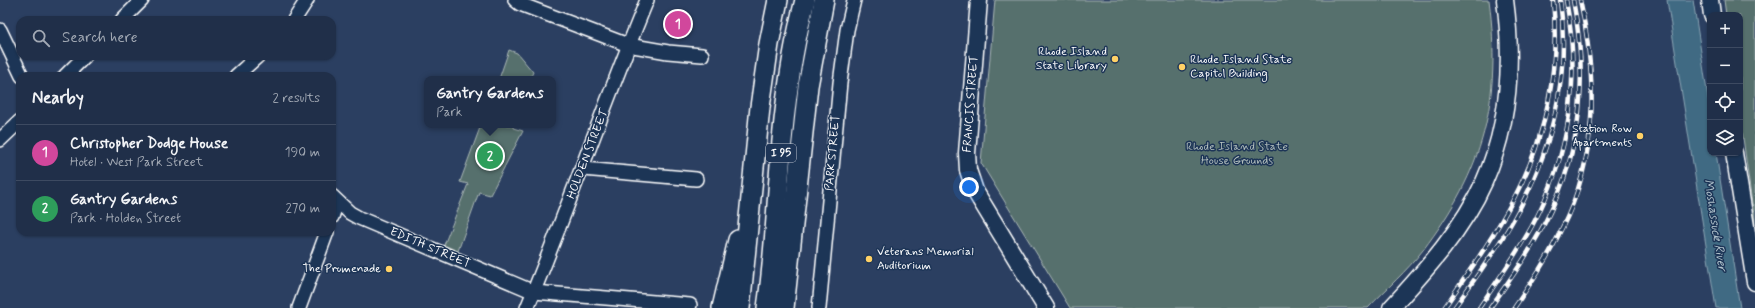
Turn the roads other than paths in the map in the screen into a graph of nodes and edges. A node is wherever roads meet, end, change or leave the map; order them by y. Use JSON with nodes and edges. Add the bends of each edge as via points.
{"nodes":[{"id":1,"x":142,"y":0,"type":"edge"},
{"id":2,"x":308,"y":0,"type":"edge"},
{"id":3,"x":515,"y":0,"type":"edge"},
{"id":4,"x":646,"y":0,"type":"edge"},
{"id":5,"x":778,"y":0,"type":"edge"},
{"id":6,"x":805,"y":0,"type":"edge"},
{"id":7,"x":824,"y":0,"type":"edge"},
{"id":8,"x":854,"y":0,"type":"edge"},
{"id":9,"x":979,"y":0,"type":"edge"},
{"id":10,"x":1505,"y":0,"type":"edge"},
{"id":11,"x":1710,"y":0,"type":"edge"},
{"id":12,"x":1712,"y":12,"type":"edge"},
{"id":13,"x":126,"y":16,"type":"edge"},
{"id":14,"x":297,"y":16,"type":"edge"},
{"id":15,"x":0,"y":30,"type":"edge"},
{"id":16,"x":628,"y":45,"type":"junction"},
{"id":17,"x":702,"y":55,"type":"dead end"},
{"id":18,"x":81,"y":60,"type":"edge"},
{"id":19,"x":254,"y":60,"type":"edge"},
{"id":20,"x":20,"y":72,"type":"edge"},
{"id":21,"x":69,"y":72,"type":"edge"},
{"id":22,"x":240,"y":72,"type":"edge"},
{"id":23,"x":16,"y":125,"type":"edge"},
{"id":24,"x":0,"y":140,"type":"edge"},
{"id":25,"x":1734,"y":156,"type":"edge"},
{"id":26,"x":583,"y":169,"type":"junction"},
{"id":27,"x":753,"y":172,"type":"junction"},
{"id":28,"x":696,"y":179,"type":"dead end"},
{"id":29,"x":336,"y":200,"type":"edge"},
{"id":30,"x":326,"y":236,"type":"edge"},
{"id":31,"x":1755,"y":282,"type":"edge"},
{"id":32,"x":534,"y":292,"type":"junction"},
{"id":33,"x":690,"y":305,"type":"dead end"},
{"id":34,"x":299,"y":308,"type":"edge"},
{"id":35,"x":527,"y":308,"type":"edge"},
{"id":36,"x":722,"y":308,"type":"edge"},
{"id":37,"x":740,"y":308,"type":"edge"},
{"id":38,"x":767,"y":308,"type":"edge"},
{"id":39,"x":784,"y":308,"type":"edge"},
{"id":40,"x":819,"y":308,"type":"edge"},
{"id":41,"x":1046,"y":308,"type":"edge"},
{"id":42,"x":1391,"y":308,"type":"edge"}],
"edges":[{"from":1,"to":13,"type":"street"},
{"from":2,"to":14,"type":"street"},
{"from":3,"to":16,"type":"street"},
{"from":4,"to":16,"type":"street","name":"HOLDEN STREET"},
{"from":5,"to":27,"type":"highway","number":"I 95","via":[[763,86]]},
{"from":6,"to":38,"type":"highway","number":"I 95","via":[[793,56],[785,113]]},
{"from":7,"to":39,"type":"highway","via":[[808,86]]},
{"from":8,"to":40,"type":"street","name":"PARK STREET","via":[[840,83]]},
{"from":9,"to":41,"type":"main road","name":"FRANCIS STREET","via":[[967,153],[968,170],[982,202]]},
{"from":10,"to":42,"type":"main road","via":[[1510,55],[1509,86],[1500,134],[1487,175],[1468,212],[1449,240]]},
{"from":11,"to":12,"type":"main road"},
{"from":15,"to":20,"type":"street"},
{"from":16,"to":17,"type":"street"},
{"from":16,"to":26,"type":"street","name":"HOLDEN STREET"},
{"from":18,"to":21,"type":"street"},
{"from":19,"to":22,"type":"street"},
{"from":23,"to":24,"type":"street"},
{"from":25,"to":31,"type":"main road"},
{"from":26,"to":28,"type":"street"},
{"from":26,"to":32,"type":"street","name":"HOLDEN STREET"},
{"from":27,"to":36,"type":"highway"},
{"from":27,"to":37,"type":"highway","number":"I 95"},
{"from":29,"to":32,"type":"street","name":"EDITH STREET","via":[[359,218]]},
{"from":30,"to":34,"type":"street"},
{"from":32,"to":33,"type":"street","name":"EDITH STREET"},
{"from":32,"to":35,"type":"street","name":"HOLDEN STREET"}]}
